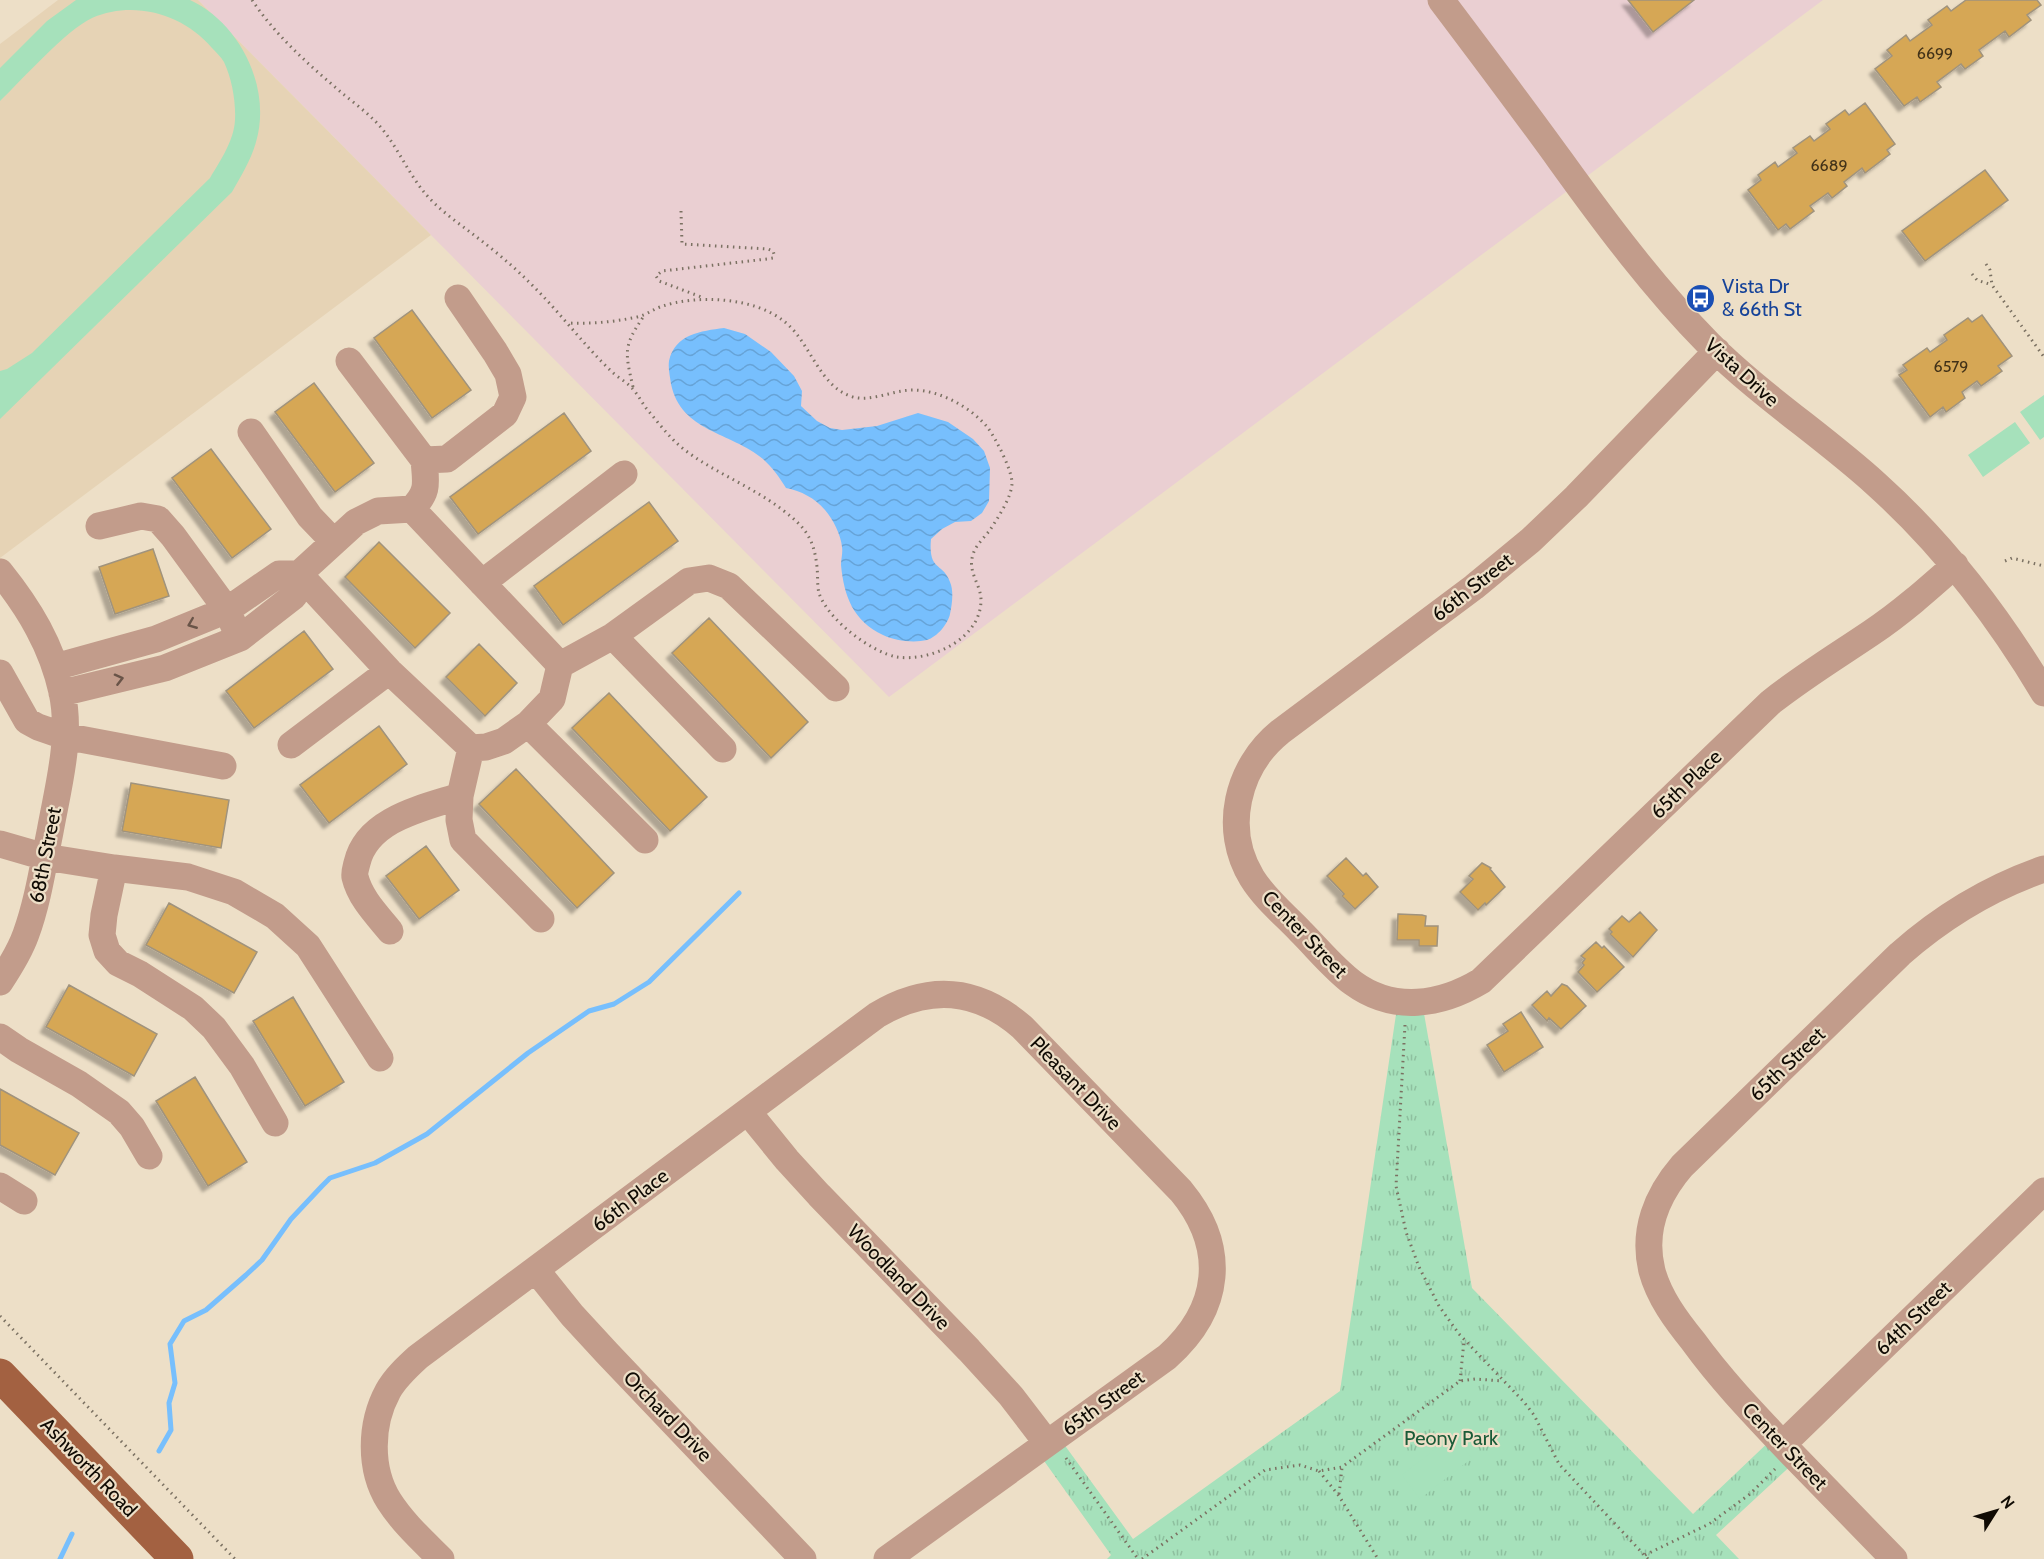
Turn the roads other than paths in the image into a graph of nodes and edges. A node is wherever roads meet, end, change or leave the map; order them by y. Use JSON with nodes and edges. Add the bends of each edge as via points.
{"nodes":[{"id":1,"x":1441,"y":0,"type":"edge"},
{"id":2,"x":458,"y":298,"type":"dead end"},
{"id":3,"x":1717,"y":351,"type":"junction"},
{"id":4,"x":349,"y":361,"type":"dead end"},
{"id":5,"x":251,"y":432,"type":"dead end"},
{"id":6,"x":424,"y":460,"type":"junction"},
{"id":7,"x":624,"y":474,"type":"dead end"},
{"id":8,"x":412,"y":509,"type":"junction"},
{"id":9,"x":99,"y":526,"type":"dead end"},
{"id":10,"x":334,"y":542,"type":"junction"},
{"id":11,"x":1955,"y":565,"type":"junction"},
{"id":12,"x":0,"y":572,"type":"edge"},
{"id":13,"x":299,"y":574,"type":"junction"},
{"id":14,"x":482,"y":583,"type":"junction"},
{"id":15,"x":227,"y":610,"type":"junction"},
{"id":16,"x":613,"y":636,"type":"junction"},
{"id":17,"x":240,"y":638,"type":"junction"},
{"id":18,"x":560,"y":665,"type":"junction"},
{"id":19,"x":55,"y":668,"type":"junction"},
{"id":20,"x":389,"y":671,"type":"junction"},
{"id":21,"x":0,"y":673,"type":"edge"},
{"id":22,"x":836,"y":688,"type":"dead end"},
{"id":23,"x":62,"y":693,"type":"junction"},
{"id":24,"x":2044,"y":693,"type":"edge"},
{"id":25,"x":528,"y":724,"type":"junction"},
{"id":26,"x":64,"y":729,"type":"junction"},
{"id":27,"x":291,"y":745,"type":"dead end"},
{"id":28,"x":471,"y":748,"type":"junction"},
{"id":29,"x":723,"y":749,"type":"dead end"},
{"id":30,"x":223,"y":766,"type":"dead end"},
{"id":31,"x":460,"y":796,"type":"junction"},
{"id":32,"x":1236,"y":817,"type":"joint"},
{"id":33,"x":645,"y":840,"type":"dead end"},
{"id":34,"x":0,"y":844,"type":"edge"},
{"id":35,"x":45,"y":857,"type":"junction"},
{"id":36,"x":114,"y":868,"type":"junction"},
{"id":37,"x":2044,"y":869,"type":"edge"},
{"id":38,"x":541,"y":919,"type":"dead end"},
{"id":39,"x":390,"y":931,"type":"dead end"},
{"id":40,"x":0,"y":982,"type":"edge"},
{"id":41,"x":958,"y":995,"type":"joint"},
{"id":42,"x":1415,"y":1002,"type":"joint"},
{"id":43,"x":0,"y":1036,"type":"edge"},
{"id":44,"x":380,"y":1058,"type":"dead end"},
{"id":45,"x":748,"y":1112,"type":"junction"},
{"id":46,"x":275,"y":1123,"type":"dead end"},
{"id":47,"x":149,"y":1156,"type":"dead end"},
{"id":48,"x":0,"y":1186,"type":"edge"},
{"id":49,"x":1181,"y":1191,"type":"joint"},
{"id":50,"x":2044,"y":1191,"type":"edge"},
{"id":51,"x":24,"y":1201,"type":"dead end"},
{"id":52,"x":536,"y":1270,"type":"junction"},
{"id":53,"x":1683,"y":1329,"type":"joint"},
{"id":54,"x":0,"y":1375,"type":"edge"},
{"id":55,"x":1050,"y":1442,"type":"junction"},
{"id":56,"x":1787,"y":1449,"type":"junction"},
{"id":57,"x":177,"y":1559,"type":"edge"},
{"id":58,"x":441,"y":1559,"type":"edge"},
{"id":59,"x":803,"y":1559,"type":"edge"},
{"id":60,"x":887,"y":1559,"type":"edge"},
{"id":61,"x":1894,"y":1559,"type":"edge"}],
"edges":[{"from":1,"to":3,"type":"street","name":"Vista Drive","via":[[1620,240]]},
{"from":2,"to":6,"type":"street","via":[[508,374],[513,397],[505,414],[447,459]]},
{"from":3,"to":11,"type":"street","name":"Vista Drive","via":[[1876,484]]},
{"from":3,"to":32,"type":"street","name":"66th Street","via":[[1531,540],[1272,738],[1246,773]]},
{"from":4,"to":6,"type":"street"},
{"from":5,"to":10,"type":"street","via":[[310,517]]},
{"from":6,"to":8,"type":"street","via":[[423,497]]},
{"from":7,"to":14,"type":"street"},
{"from":8,"to":10,"type":"street","via":[[378,511],[356,522]]},
{"from":8,"to":14,"type":"street"},
{"from":9,"to":15,"type":"street","via":[[141,516],[158,519]]},
{"from":10,"to":13,"type":"street"},
{"from":11,"to":24,"type":"street","name":"Vista Drive","via":[[1991,611]]},
{"from":11,"to":42,"type":"street","name":"65th Place","via":[[1914,601],[1804,675],[1771,702],[1487,977],[1462,993]]},
{"from":12,"to":19,"type":"street","name":"68th Street","via":[[38,625]]},
{"from":13,"to":15,"type":"street","via":[[279,573]]},
{"from":13,"to":17,"type":"street","via":[[294,596]]},
{"from":13,"to":20,"type":"street"},
{"from":14,"to":18,"type":"street"},
{"from":15,"to":17,"type":"street"},
{"from":15,"to":19,"type":"street","one_way":true,"via":[[156,639]]},
{"from":16,"to":18,"type":"street"},
{"from":16,"to":22,"type":"street","via":[[690,581],[709,578],[729,586]]},
{"from":16,"to":29,"type":"street"},
{"from":23,"to":17,"type":"street","one_way":true,"via":[[165,668]]},
{"from":18,"to":25,"type":"street","via":[[552,699]]},
{"from":19,"to":23,"type":"street","name":"68th Street"},
{"from":20,"to":27,"type":"street"},
{"from":20,"to":28,"type":"street"},
{"from":21,"to":26,"type":"street","via":[[27,721]]},
{"from":23,"to":26,"type":"street","name":"68th Street"},
{"from":25,"to":28,"type":"street","via":[[504,741]]},
{"from":25,"to":33,"type":"street"},
{"from":26,"to":30,"type":"street"},
{"from":26,"to":35,"type":"street","name":"68th Street","via":[[60,777]]},
{"from":28,"to":31,"type":"street"},
{"from":31,"to":38,"type":"street","via":[[463,840]]},
{"from":31,"to":39,"type":"street","via":[[392,820],[366,840],[355,875],[366,900]]},
{"from":32,"to":42,"type":"street","name":"Center Street","via":[[1242,858],[1267,897],[1355,984],[1376,995]]},
{"from":34,"to":35,"type":"street"},
{"from":35,"to":36,"type":"street"},
{"from":35,"to":40,"type":"street","name":"68th Street","via":[[26,935]]},
{"from":36,"to":44,"type":"street","via":[[188,877],[234,892],[275,916],[308,946]]},
{"from":36,"to":46,"type":"street","via":[[102,935],[107,951],[118,963],[193,1008],[214,1028],[242,1066]]},
{"from":37,"to":53,"type":"street","name":"65th Street","via":[[1994,889],[1925,932],[1668,1183],[1651,1223],[1649,1247],[1660,1293]]},
{"from":41,"to":45,"type":"street","name":"66th Place","via":[[918,996],[895,1005]]},
{"from":41,"to":49,"type":"street","name":"Pleasant Drive","via":[[987,1003],[1022,1027]]},
{"from":43,"to":47,"type":"street","via":[[119,1112]]},
{"from":45,"to":52,"type":"street","name":"66th Place"},
{"from":45,"to":55,"type":"street","name":"Woodland Drive","via":[[819,1195]]},
{"from":48,"to":51,"type":"street"},
{"from":49,"to":55,"type":"street","name":"65th Street","via":[[1201,1220],[1212,1262],[1206,1305],[1196,1325],[1167,1357]]},
{"from":50,"to":56,"type":"street","name":"64th Street"},
{"from":52,"to":58,"type":"street","name":"66th Place","via":[[401,1372],[379,1411],[375,1460],[388,1499]]},
{"from":52,"to":59,"type":"street","name":"Orchard Drive","via":[[607,1353]]},
{"from":53,"to":56,"type":"street","name":"Center Street","via":[[1719,1376]]},
{"from":54,"to":57,"type":"main road","name":"Ashworth Road"},
{"from":55,"to":60,"type":"street","name":"65th Street"},
{"from":56,"to":61,"type":"street","name":"Center Street"}]}
